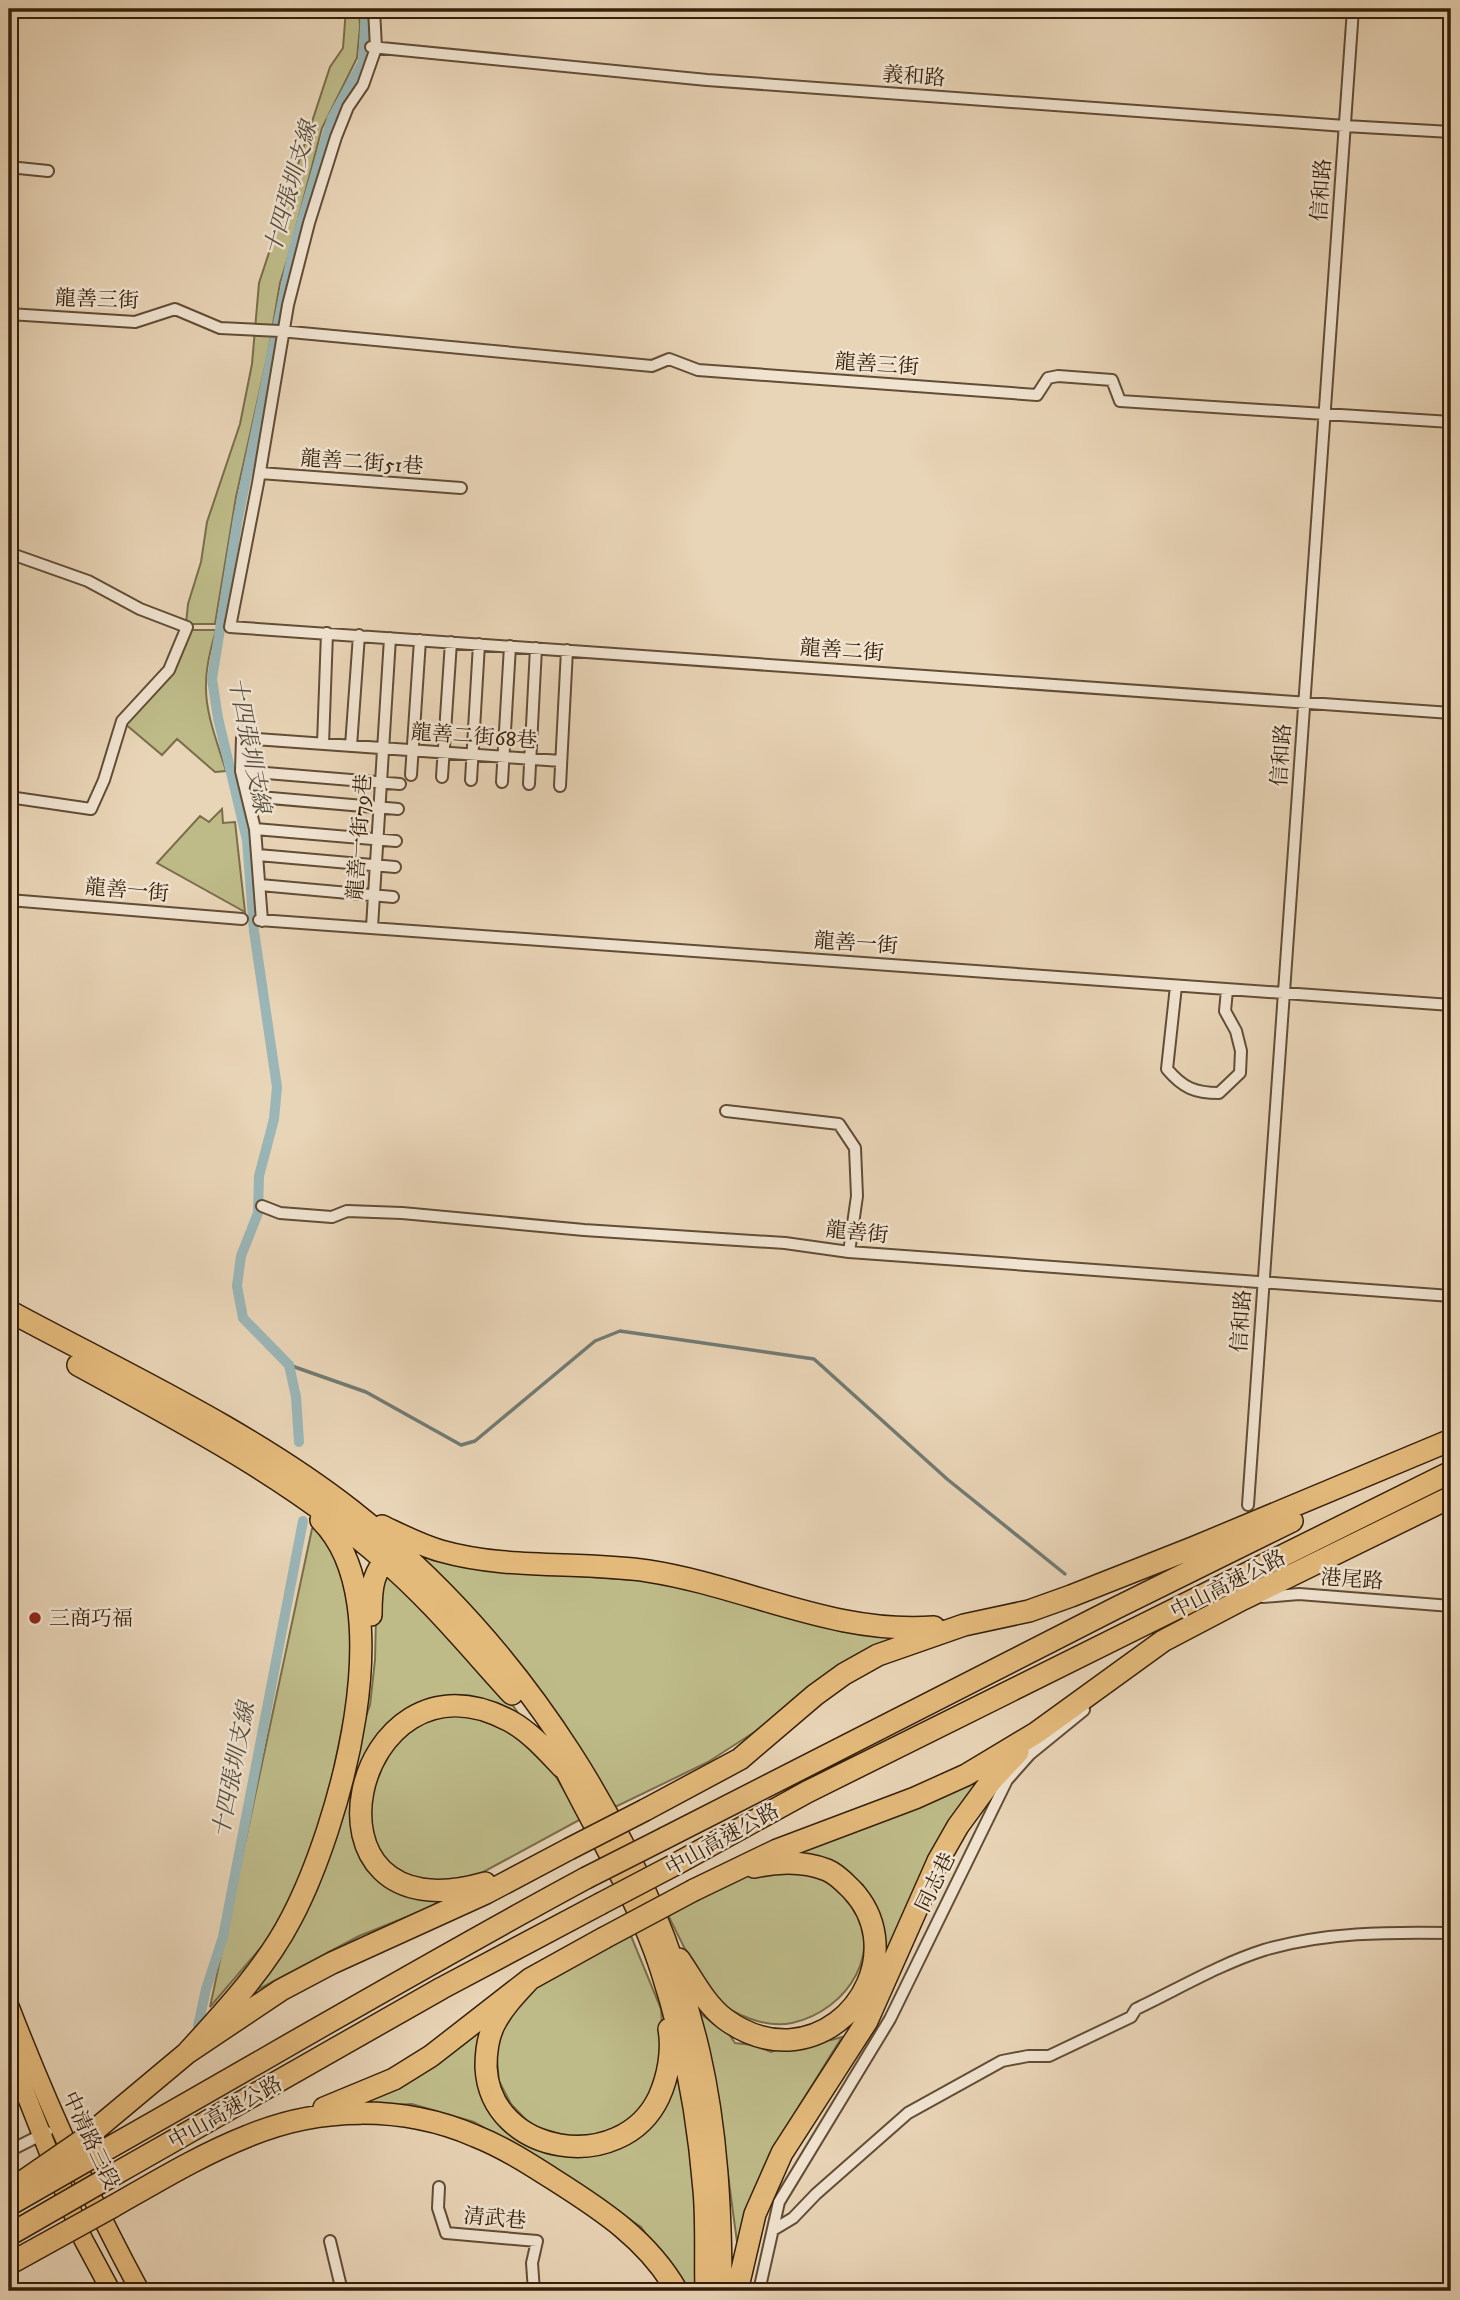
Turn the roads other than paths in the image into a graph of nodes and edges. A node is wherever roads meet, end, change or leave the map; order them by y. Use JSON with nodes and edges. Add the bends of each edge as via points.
{"nodes":[{"id":1,"x":374,"y":9,"type":"edge"},
{"id":2,"x":1353,"y":9,"type":"edge"},
{"id":3,"x":373,"y":48,"type":"junction"},
{"id":4,"x":1345,"y":127,"type":"junction"},
{"id":5,"x":1451,"y":132,"type":"edge"},
{"id":6,"x":9,"y":167,"type":"edge"},
{"id":7,"x":48,"y":171,"type":"dead end"},
{"id":8,"x":9,"y":314,"type":"edge"},
{"id":9,"x":283,"y":331,"type":"junction"},
{"id":10,"x":1325,"y":414,"type":"junction"},
{"id":11,"x":1451,"y":422,"type":"edge"},
{"id":12,"x":260,"y":473,"type":"junction"},
{"id":13,"x":461,"y":488,"type":"dead end"},
{"id":14,"x":9,"y":553,"type":"edge"},
{"id":15,"x":327,"y":633,"type":"junction"},
{"id":16,"x":359,"y":635,"type":"junction"},
{"id":17,"x":390,"y":638,"type":"junction"},
{"id":18,"x":420,"y":640,"type":"junction"},
{"id":19,"x":451,"y":642,"type":"junction"},
{"id":20,"x":479,"y":644,"type":"junction"},
{"id":21,"x":510,"y":646,"type":"junction"},
{"id":22,"x":536,"y":648,"type":"junction"},
{"id":23,"x":567,"y":650,"type":"junction"},
{"id":24,"x":1304,"y":702,"type":"junction"},
{"id":25,"x":1451,"y":713,"type":"edge"},
{"id":26,"x":323,"y":744,"type":"junction"},
{"id":27,"x":351,"y":746,"type":"junction"},
{"id":28,"x":384,"y":748,"type":"junction"},
{"id":29,"x":412,"y":751,"type":"junction"},
{"id":30,"x":444,"y":753,"type":"junction"},
{"id":31,"x":472,"y":755,"type":"junction"},
{"id":32,"x":503,"y":757,"type":"junction"},
{"id":33,"x":531,"y":759,"type":"junction"},
{"id":34,"x":561,"y":761,"type":"junction"},
{"id":35,"x":241,"y":771,"type":"junction"},
{"id":36,"x":411,"y":775,"type":"dead end"},
{"id":37,"x":442,"y":778,"type":"dead end"},
{"id":38,"x":471,"y":780,"type":"dead end"},
{"id":39,"x":382,"y":782,"type":"junction"},
{"id":40,"x":502,"y":782,"type":"dead end"},
{"id":41,"x":400,"y":784,"type":"dead end"},
{"id":42,"x":529,"y":784,"type":"dead end"},
{"id":43,"x":560,"y":786,"type":"dead end"},
{"id":44,"x":247,"y":796,"type":"junction"},
{"id":45,"x":9,"y":797,"type":"edge"},
{"id":46,"x":380,"y":807,"type":"junction"},
{"id":47,"x":398,"y":809,"type":"dead end"},
{"id":48,"x":255,"y":829,"type":"junction"},
{"id":49,"x":378,"y":840,"type":"junction"},
{"id":50,"x":396,"y":842,"type":"dead end"},
{"id":51,"x":258,"y":855,"type":"junction"},
{"id":52,"x":376,"y":865,"type":"junction"},
{"id":53,"x":395,"y":867,"type":"dead end"},
{"id":54,"x":260,"y":885,"type":"junction"},
{"id":55,"x":374,"y":895,"type":"junction"},
{"id":56,"x":393,"y":897,"type":"dead end"},
{"id":57,"x":9,"y":900,"type":"edge"},
{"id":58,"x":242,"y":919,"type":"dead end"},
{"id":59,"x":260,"y":920,"type":"joint"},
{"id":60,"x":372,"y":927,"type":"junction"},
{"id":61,"x":1176,"y":986,"type":"junction"},
{"id":62,"x":1227,"y":990,"type":"junction"},
{"id":63,"x":1283,"y":994,"type":"junction"},
{"id":64,"x":1451,"y":1004,"type":"edge"},
{"id":65,"x":726,"y":1111,"type":"dead end"},
{"id":66,"x":262,"y":1206,"type":"dead end"},
{"id":67,"x":849,"y":1252,"type":"junction"},
{"id":68,"x":1263,"y":1281,"type":"junction"},
{"id":69,"x":1451,"y":1297,"type":"edge"},
{"id":70,"x":9,"y":1311,"type":"edge"},
{"id":71,"x":9,"y":1327,"type":"edge"},
{"id":72,"x":1451,"y":1442,"type":"edge"},
{"id":73,"x":1451,"y":1472,"type":"edge"},
{"id":74,"x":285,"y":1483,"type":"junction"},
{"id":75,"x":1451,"y":1497,"type":"edge"},
{"id":76,"x":1248,"y":1505,"type":"dead end"},
{"id":77,"x":349,"y":1509,"type":"junction"},
{"id":78,"x":389,"y":1553,"type":"junction"},
{"id":79,"x":1451,"y":1606,"type":"edge"},
{"id":80,"x":1214,"y":1622,"type":"joint"},
{"id":81,"x":964,"y":1625,"type":"junction"},
{"id":82,"x":1036,"y":1733,"type":"junction"},
{"id":83,"x":348,"y":1749,"type":"junction"},
{"id":84,"x":566,"y":1772,"type":"junction"},
{"id":85,"x":731,"y":1871,"type":"junction"},
{"id":86,"x":524,"y":1872,"type":"junction"},
{"id":87,"x":1451,"y":1933,"type":"edge"},
{"id":88,"x":666,"y":1939,"type":"junction"},
{"id":89,"x":661,"y":1968,"type":"junction"},
{"id":90,"x":530,"y":1979,"type":"junction"},
{"id":91,"x":9,"y":2005,"type":"edge"},
{"id":92,"x":9,"y":2052,"type":"edge"},
{"id":93,"x":187,"y":2053,"type":"junction"},
{"id":94,"x":286,"y":2123,"type":"junction"},
{"id":95,"x":59,"y":2127,"type":"junction"},
{"id":96,"x":41,"y":2134,"type":"junction"},
{"id":97,"x":87,"y":2149,"type":"junction"},
{"id":98,"x":9,"y":2151,"type":"edge"},
{"id":99,"x":439,"y":2187,"type":"dead end"},
{"id":100,"x":9,"y":2191,"type":"edge"},
{"id":101,"x":9,"y":2205,"type":"edge"},
{"id":102,"x":773,"y":2230,"type":"junction"},
{"id":103,"x":9,"y":2235,"type":"edge"},
{"id":104,"x":330,"y":2241,"type":"dead end"},
{"id":105,"x":9,"y":2264,"type":"edge"},
{"id":106,"x":1451,"y":2274,"type":"edge"},
{"id":107,"x":111,"y":2291,"type":"edge"},
{"id":108,"x":140,"y":2291,"type":"edge"},
{"id":109,"x":342,"y":2291,"type":"edge"},
{"id":110,"x":534,"y":2291,"type":"edge"},
{"id":111,"x":677,"y":2291,"type":"edge"},
{"id":112,"x":706,"y":2291,"type":"edge"},
{"id":113,"x":721,"y":2291,"type":"edge"},
{"id":114,"x":737,"y":2291,"type":"edge"},
{"id":115,"x":759,"y":2291,"type":"edge"},
{"id":116,"x":1448,"y":2291,"type":"edge"}],
"edges":[{"from":1,"to":3,"type":"street"},
{"from":2,"to":4,"type":"street","name":"信和路"},
{"from":3,"to":4,"type":"street","name":"義和路","via":[[707,80]]},
{"from":3,"to":9,"type":"street","via":[[363,85],[335,137]]},
{"from":4,"to":5,"type":"street","name":"義和路"},
{"from":4,"to":10,"type":"street","name":"信和路"},
{"from":6,"to":7,"type":"street"},
{"from":8,"to":9,"type":"street","name":"龍善三街","via":[[135,322],[175,309],[220,328]]},
{"from":9,"to":10,"type":"street","name":"龍善三街","via":[[652,366],[669,359],[698,370],[1037,395],[1048,378],[1058,376],[1112,380],[1120,401]]},
{"from":9,"to":12,"type":"street"},
{"from":10,"to":11,"type":"street","name":"龍善三街"},
{"from":10,"to":24,"type":"street","name":"信和路"},
{"from":12,"to":13,"type":"street","name":"龍善二街51巷"},
{"from":12,"to":15,"type":"street","name":"龍善二街","via":[[230,627]]},
{"from":14,"to":45,"type":"street","via":[[88,580],[140,609],[187,627],[169,670],[122,721],[91,809]]},
{"from":15,"to":16,"type":"street","name":"龍善二街"},
{"from":15,"to":26,"type":"street"},
{"from":16,"to":17,"type":"street","name":"龍善二街"},
{"from":16,"to":27,"type":"street"},
{"from":17,"to":18,"type":"street","name":"龍善二街"},
{"from":17,"to":28,"type":"street","name":"龍善二街68巷"},
{"from":18,"to":19,"type":"street","name":"龍善二街"},
{"from":18,"to":29,"type":"street"},
{"from":19,"to":20,"type":"street","name":"龍善二街"},
{"from":19,"to":30,"type":"street"},
{"from":20,"to":21,"type":"street","name":"龍善二街"},
{"from":20,"to":31,"type":"street"},
{"from":21,"to":22,"type":"street","name":"龍善二街"},
{"from":21,"to":32,"type":"street"},
{"from":22,"to":23,"type":"street","name":"龍善二街"},
{"from":22,"to":33,"type":"street"},
{"from":23,"to":24,"type":"street","name":"龍善二街"},
{"from":23,"to":34,"type":"street"},
{"from":24,"to":25,"type":"street","name":"龍善二街"},
{"from":24,"to":63,"type":"street","name":"信和路"},
{"from":26,"to":27,"type":"street","name":"龍善二街68巷"},
{"from":26,"to":35,"type":"street","name":"龍善二街68巷","via":[[242,738]]},
{"from":27,"to":28,"type":"street","name":"龍善二街68巷"},
{"from":28,"to":29,"type":"street","name":"龍善二街68巷"},
{"from":28,"to":39,"type":"street","name":"龍善一街79巷"},
{"from":29,"to":30,"type":"street","name":"龍善二街68巷"},
{"from":29,"to":36,"type":"street"},
{"from":30,"to":31,"type":"street","name":"龍善二街68巷"},
{"from":30,"to":37,"type":"street"},
{"from":31,"to":32,"type":"street","name":"龍善二街68巷"},
{"from":31,"to":38,"type":"street"},
{"from":32,"to":33,"type":"street","name":"龍善二街68巷"},
{"from":32,"to":40,"type":"street"},
{"from":33,"to":34,"type":"street","name":"龍善二街68巷"},
{"from":33,"to":42,"type":"street"},
{"from":34,"to":43,"type":"street"},
{"from":35,"to":39,"type":"street"},
{"from":35,"to":44,"type":"street","name":"龍善二街68巷"},
{"from":39,"to":41,"type":"street"},
{"from":39,"to":46,"type":"street","name":"龍善一街79巷"},
{"from":44,"to":46,"type":"street"},
{"from":44,"to":48,"type":"street","name":"龍善二街68巷"},
{"from":46,"to":47,"type":"street"},
{"from":46,"to":49,"type":"street","name":"龍善一街79巷"},
{"from":48,"to":49,"type":"street"},
{"from":48,"to":51,"type":"street","name":"龍善二街68巷"},
{"from":49,"to":50,"type":"street"},
{"from":49,"to":52,"type":"street","name":"龍善一街79巷"},
{"from":51,"to":52,"type":"street"},
{"from":51,"to":54,"type":"street","name":"龍善二街68巷"},
{"from":52,"to":53,"type":"street"},
{"from":52,"to":55,"type":"street","name":"龍善一街79巷"},
{"from":54,"to":55,"type":"street"},
{"from":54,"to":59,"type":"street","name":"龍善二街68巷"},
{"from":55,"to":56,"type":"street"},
{"from":55,"to":60,"type":"street","name":"龍善一街79巷"},
{"from":57,"to":58,"type":"street","name":"龍善一街"},
{"from":59,"to":60,"type":"street","name":"龍善一街"},
{"from":60,"to":61,"type":"street","name":"龍善一街"},
{"from":61,"to":62,"type":"street","name":"龍善一街"},
{"from":61,"to":62,"type":"street","via":[[1167,1069],[1197,1093],[1219,1094],[1240,1073],[1241,1051],[1225,1011]]},
{"from":62,"to":63,"type":"street","name":"龍善一街"},
{"from":63,"to":64,"type":"street","name":"龍善一街"},
{"from":63,"to":68,"type":"street","name":"信和路"},
{"from":65,"to":67,"type":"street","via":[[839,1124],[855,1148],[857,1196]]},
{"from":66,"to":67,"type":"street","name":"龍善街","via":[[280,1213],[332,1217],[346,1211],[401,1213]]},
{"from":67,"to":68,"type":"street","name":"龍善街"},
{"from":68,"to":69,"type":"street","name":"龍善街"},
{"from":68,"to":76,"type":"street","name":"信和路"},
{"from":70,"to":77,"type":"highway","via":[[244,1439]]},
{"from":71,"to":74,"type":"highway"},
{"from":72,"to":81,"type":"highway","via":[[1060,1600]]},
{"from":72,"to":97,"type":"highway","name":"中山高速公路","bridge":true,"via":[[586,1878],[447,1953],[273,2056]]},
{"from":73,"to":103,"type":"highway","name":"中山高速公路","bridge":true,"via":[[807,1792],[442,1987]]},
{"from":74,"to":78,"type":"highway"},
{"from":74,"to":83,"type":"highway","via":[[333,1534],[357,1588],[360,1675]]},
{"from":75,"to":82,"type":"highway","via":[[1163,1641]]},
{"from":77,"to":78,"type":"highway"},
{"from":77,"to":81,"type":"highway","via":[[405,1537],[464,1556],[648,1571],[875,1627]]},
{"from":78,"to":83,"type":"highway","via":[[373,1578],[369,1672]]},
{"from":78,"to":84,"type":"highway","via":[[521,1704]]},
{"from":78,"to":88,"type":"highway","via":[[455,1605],[526,1691],[592,1784]]},
{"from":79,"to":80,"type":"street","name":"港尾路","via":[[1276,1594]]},
{"from":80,"to":102,"type":"street","name":"同志巷","via":[[1093,1703],[1030,1754],[1007,1780],[890,2019],[779,2202]]},
{"from":81,"to":86,"type":"highway","bridge":true,"via":[[878,1656],[844,1674],[740,1759]]},
{"from":82,"to":85,"type":"highway","via":[[966,1775]]},
{"from":82,"to":114,"type":"highway","via":[[991,1781],[938,1861],[867,2021],[782,2153],[755,2214]]},
{"from":83,"to":93,"type":"highway","via":[[326,1840],[290,1921],[240,1994]]},
{"from":84,"to":86,"type":"highway","via":[[536,1740],[508,1720],[469,1707],[449,1706],[415,1716],[399,1727],[377,1753],[366,1777],[359,1812],[361,1835],[384,1871],[405,1885],[438,1891],[465,1889]]},
{"from":84,"to":89,"type":"highway","via":[[635,1906]]},
{"from":85,"to":88,"type":"highway","via":[[801,1864],[829,1871],[860,1899],[870,1917],[875,1962],[866,1987],[843,2019],[798,2039],[749,2034],[723,2018],[704,1997]]},
{"from":85,"to":90,"type":"highway","bridge":true},
{"from":86,"to":93,"type":"highway","via":[[281,1990]]},
{"from":87,"to":102,"type":"street","via":[[1367,1932],[1266,1950],[1136,2009],[1131,2017],[1049,2056],[1002,2061],[908,2113],[793,2218]]},
{"from":88,"to":113,"type":"highway","via":[[702,2068],[717,2168]]},
{"from":89,"to":90,"type":"highway","via":[[670,2034],[664,2087],[655,2106],[630,2132],[591,2147],[566,2147],[526,2132],[511,2122],[491,2091],[486,2054],[493,2026]]},
{"from":89,"to":112,"type":"highway","via":[[694,2111],[704,2191]]},
{"from":90,"to":94,"type":"highway","via":[[394,2079]]},
{"from":91,"to":95,"type":"main road","name":"中清路三段"},
{"from":92,"to":96,"type":"main road","name":"中清路三段"},
{"from":93,"to":97,"type":"highway"},
{"from":94,"to":105,"type":"highway","bridge":true,"via":[[207,2154]]},
{"from":94,"to":111,"type":"highway","via":[[327,2115],[385,2114],[437,2122],[474,2135],[519,2158],[628,2230],[665,2270]]},
{"from":95,"to":96,"type":"street"},
{"from":95,"to":108,"type":"main road","name":"中清路三段"},
{"from":96,"to":98,"type":"street"},
{"from":96,"to":107,"type":"main road","name":"中清路三段","via":[[83,2239]]},
{"from":97,"to":100,"type":"highway","bridge":true},
{"from":97,"to":101,"type":"highway","name":"中山高速公路","bridge":true},
{"from":99,"to":110,"type":"street","name":"清武巷","via":[[438,2208],[446,2233],[537,2241],[532,2263]]},
{"from":102,"to":115,"type":"street","name":"同志巷"},
{"from":104,"to":109,"type":"street"},
{"from":106,"to":116,"type":"street"}]}
